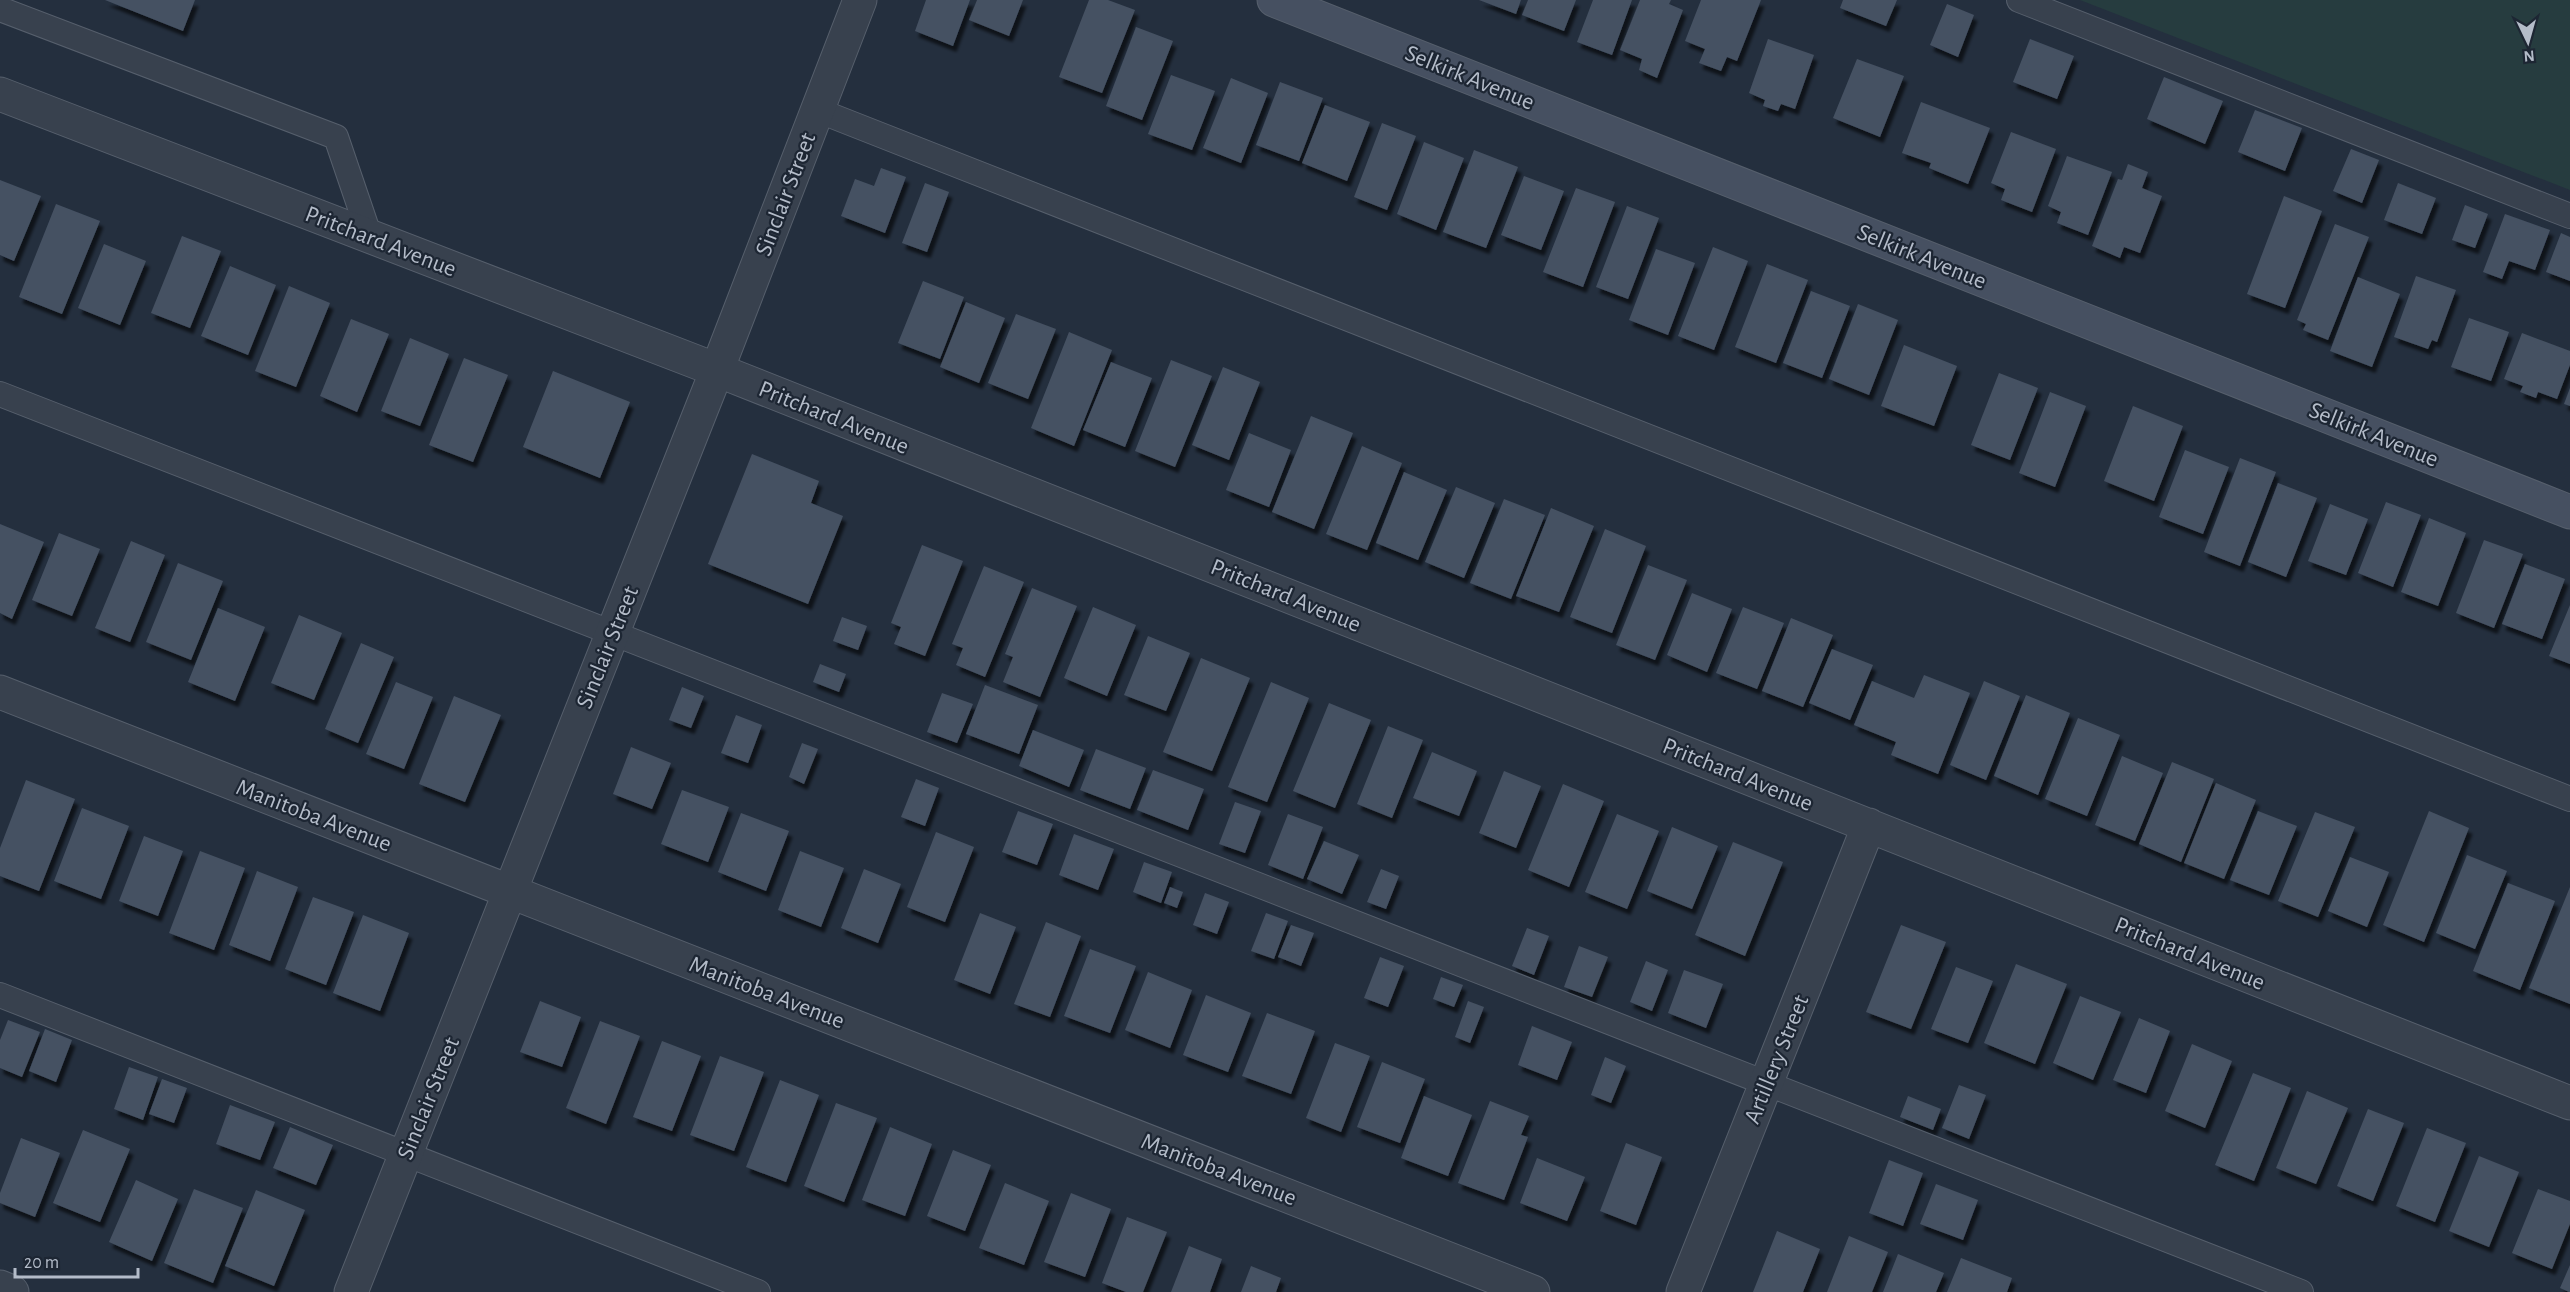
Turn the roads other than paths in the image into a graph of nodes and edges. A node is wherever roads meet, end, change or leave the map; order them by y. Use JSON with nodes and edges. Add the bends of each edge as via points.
{"nodes":[{"id":1,"x":860,"y":0,"type":"edge"},
{"id":2,"x":1274,"y":0,"type":"edge"},
{"id":3,"x":2019,"y":0,"type":"edge"},
{"id":4,"x":0,"y":9,"type":"edge"},
{"id":5,"x":0,"y":94,"type":"edge"},
{"id":6,"x":817,"y":110,"type":"junction"},
{"id":7,"x":2570,"y":216,"type":"edge"},
{"id":8,"x":370,"y":237,"type":"junction"},
{"id":9,"x":717,"y":370,"type":"junction"},
{"id":10,"x":0,"y":394,"type":"edge"},
{"id":11,"x":2570,"y":512,"type":"edge"},
{"id":12,"x":611,"y":636,"type":"junction"},
{"id":13,"x":0,"y":692,"type":"edge"},
{"id":14,"x":2570,"y":799,"type":"edge"},
{"id":15,"x":1869,"y":825,"type":"junction"},
{"id":16,"x":510,"y":891,"type":"junction"},
{"id":17,"x":0,"y":995,"type":"edge"},
{"id":18,"x":1767,"y":1082,"type":"junction"},
{"id":19,"x":2570,"y":1103,"type":"edge"},
{"id":20,"x":406,"y":1153,"type":"junction"},
{"id":21,"x":0,"y":1287,"type":"edge"},
{"id":22,"x":12,"y":1292,"type":"edge"},
{"id":23,"x":351,"y":1292,"type":"edge"},
{"id":24,"x":758,"y":1292,"type":"edge"},
{"id":25,"x":1533,"y":1292,"type":"edge"},
{"id":26,"x":1683,"y":1292,"type":"edge"},
{"id":27,"x":2301,"y":1292,"type":"edge"}],
"edges":[{"from":1,"to":6,"type":"street","name":"Sinclair Street"},
{"from":2,"to":11,"type":"main road","name":"Selkirk Avenue"},
{"from":3,"to":7,"type":"lane"},
{"from":4,"to":8,"type":"lane","via":[[336,137]]},
{"from":5,"to":8,"type":"street","name":"Pritchard Avenue"},
{"from":6,"to":9,"type":"street","name":"Sinclair Street"},
{"from":6,"to":14,"type":"lane"},
{"from":8,"to":9,"type":"street","name":"Pritchard Avenue"},
{"from":9,"to":12,"type":"street","name":"Sinclair Street"},
{"from":9,"to":15,"type":"street","name":"Pritchard Avenue"},
{"from":10,"to":12,"type":"lane"},
{"from":12,"to":16,"type":"street","name":"Sinclair Street"},
{"from":12,"to":18,"type":"lane"},
{"from":13,"to":16,"type":"street","name":"Manitoba Avenue"},
{"from":15,"to":18,"type":"street","name":"Artillery Street"},
{"from":15,"to":19,"type":"street","name":"Pritchard Avenue"},
{"from":16,"to":20,"type":"street","name":"Sinclair Street"},
{"from":16,"to":25,"type":"street","name":"Manitoba Avenue"},
{"from":17,"to":20,"type":"lane"},
{"from":18,"to":26,"type":"street","name":"Artillery Street"},
{"from":18,"to":27,"type":"lane"},
{"from":20,"to":23,"type":"street","name":"Sinclair Street"},
{"from":20,"to":24,"type":"lane"},
{"from":21,"to":22,"type":"street"}]}
